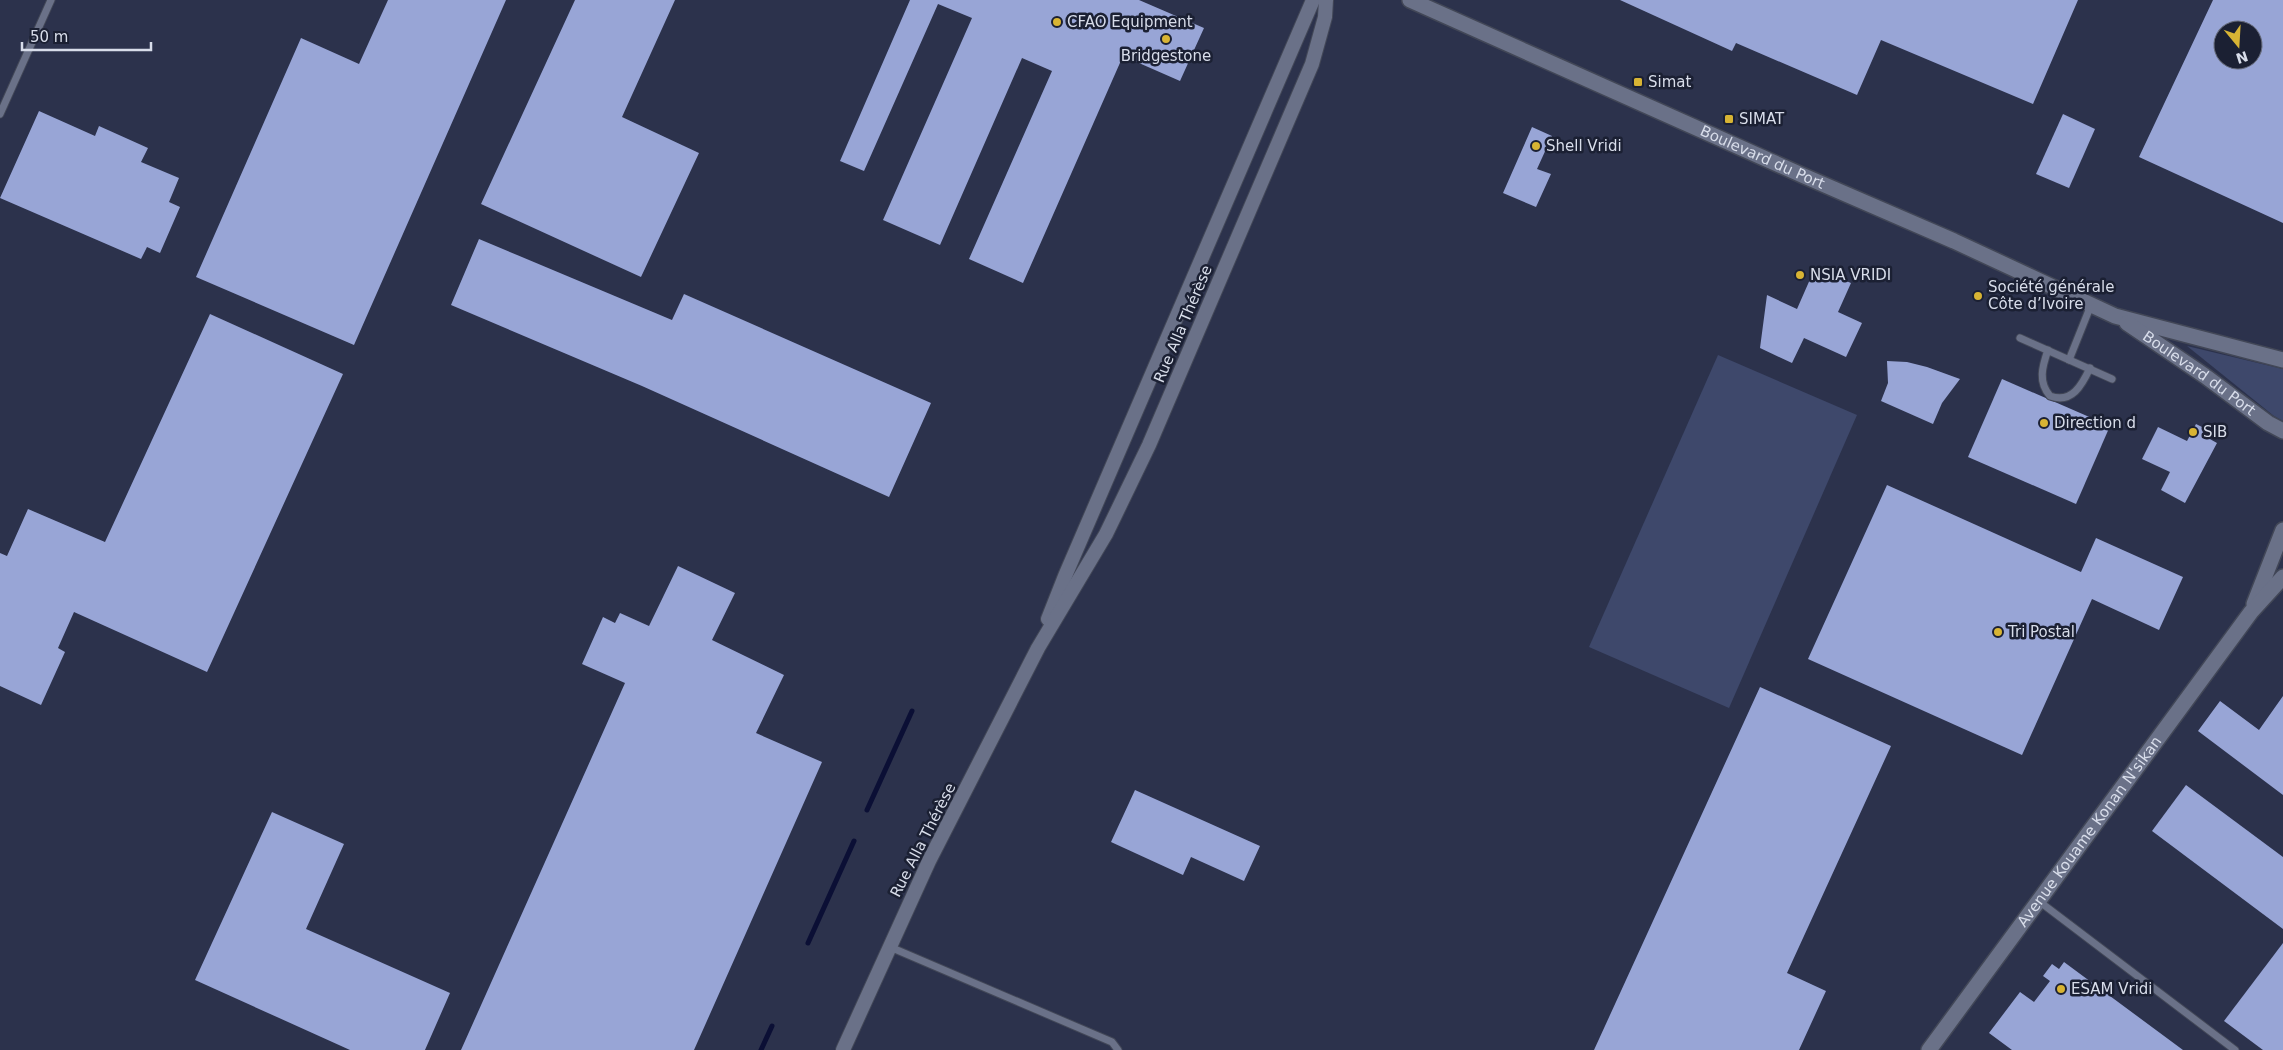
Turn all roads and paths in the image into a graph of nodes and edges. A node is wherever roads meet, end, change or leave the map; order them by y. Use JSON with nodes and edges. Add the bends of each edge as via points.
{"nodes":[{"id":1,"x":50,"y":0,"type":"edge"},
{"id":2,"x":1313,"y":0,"type":"edge"},
{"id":3,"x":1326,"y":0,"type":"edge"},
{"id":4,"x":1410,"y":0,"type":"edge"},
{"id":5,"x":0,"y":114,"type":"edge"},
{"id":6,"x":2092,"y":305,"type":"junction"},
{"id":7,"x":2115,"y":316,"type":"junction"},
{"id":8,"x":2020,"y":338,"type":"dead end"},
{"id":9,"x":2048,"y":350,"type":"junction"},
{"id":10,"x":2069,"y":360,"type":"junction"},
{"id":11,"x":2283,"y":360,"type":"edge"},
{"id":12,"x":2090,"y":368,"type":"junction"},
{"id":13,"x":2112,"y":379,"type":"dead end"},
{"id":14,"x":2283,"y":431,"type":"edge"},
{"id":15,"x":2283,"y":530,"type":"edge"},
{"id":16,"x":2283,"y":577,"type":"edge"},
{"id":17,"x":2251,"y":612,"type":"junction"},
{"id":18,"x":1038,"y":648,"type":"junction"},
{"id":19,"x":2040,"y":902,"type":"junction"},
{"id":20,"x":890,"y":947,"type":"junction"},
{"id":21,"x":843,"y":1050,"type":"edge"},
{"id":22,"x":1118,"y":1050,"type":"edge"},
{"id":23,"x":1930,"y":1050,"type":"edge"},
{"id":24,"x":2235,"y":1050,"type":"edge"}],
"edges":[{"from":1,"to":5,"type":"lane"},
{"from":2,"to":18,"type":"street","name":"Rue Alla Thérèse","via":[[1068,567]]},
{"from":3,"to":18,"type":"street","name":"Rue Alla Thérèse","via":[[1325,17],[1312,64],[1149,445],[1106,534]]},
{"from":4,"to":6,"type":"main road","name":"Boulevard du Port"},
{"from":6,"to":7,"type":"main road","name":"Boulevard du Port"},
{"from":6,"to":10,"type":"lane"},
{"from":7,"to":11,"type":"main road","name":"Boulevard du Port"},
{"from":7,"to":14,"type":"main road","name":"Boulevard du Port"},
{"from":8,"to":9,"type":"lane"},
{"from":9,"to":10,"type":"lane"},
{"from":9,"to":12,"type":"lane","via":[[2042,366],[2042,379],[2043,388],[2050,396],[2065,398],[2074,394],[2082,386]]},
{"from":10,"to":12,"type":"lane"},
{"from":12,"to":13,"type":"lane"},
{"from":15,"to":17,"type":"main road","name":"Avenue Kouame Konan N'sikan"},
{"from":16,"to":17,"type":"main road","name":"Avenue Kouame Konan N'sikan"},
{"from":17,"to":19,"type":"main road","name":"Avenue Kouame Konan N'sikan"},
{"from":18,"to":20,"type":"street","name":"Rue Alla Thérèse","via":[[929,861]]},
{"from":19,"to":23,"type":"main road","name":"Avenue Kouame Konan N'sikan"},
{"from":19,"to":24,"type":"lane"},
{"from":20,"to":21,"type":"street","name":"Rue Alla Thérèse"},
{"from":20,"to":22,"type":"lane","via":[[1112,1042]]}]}
